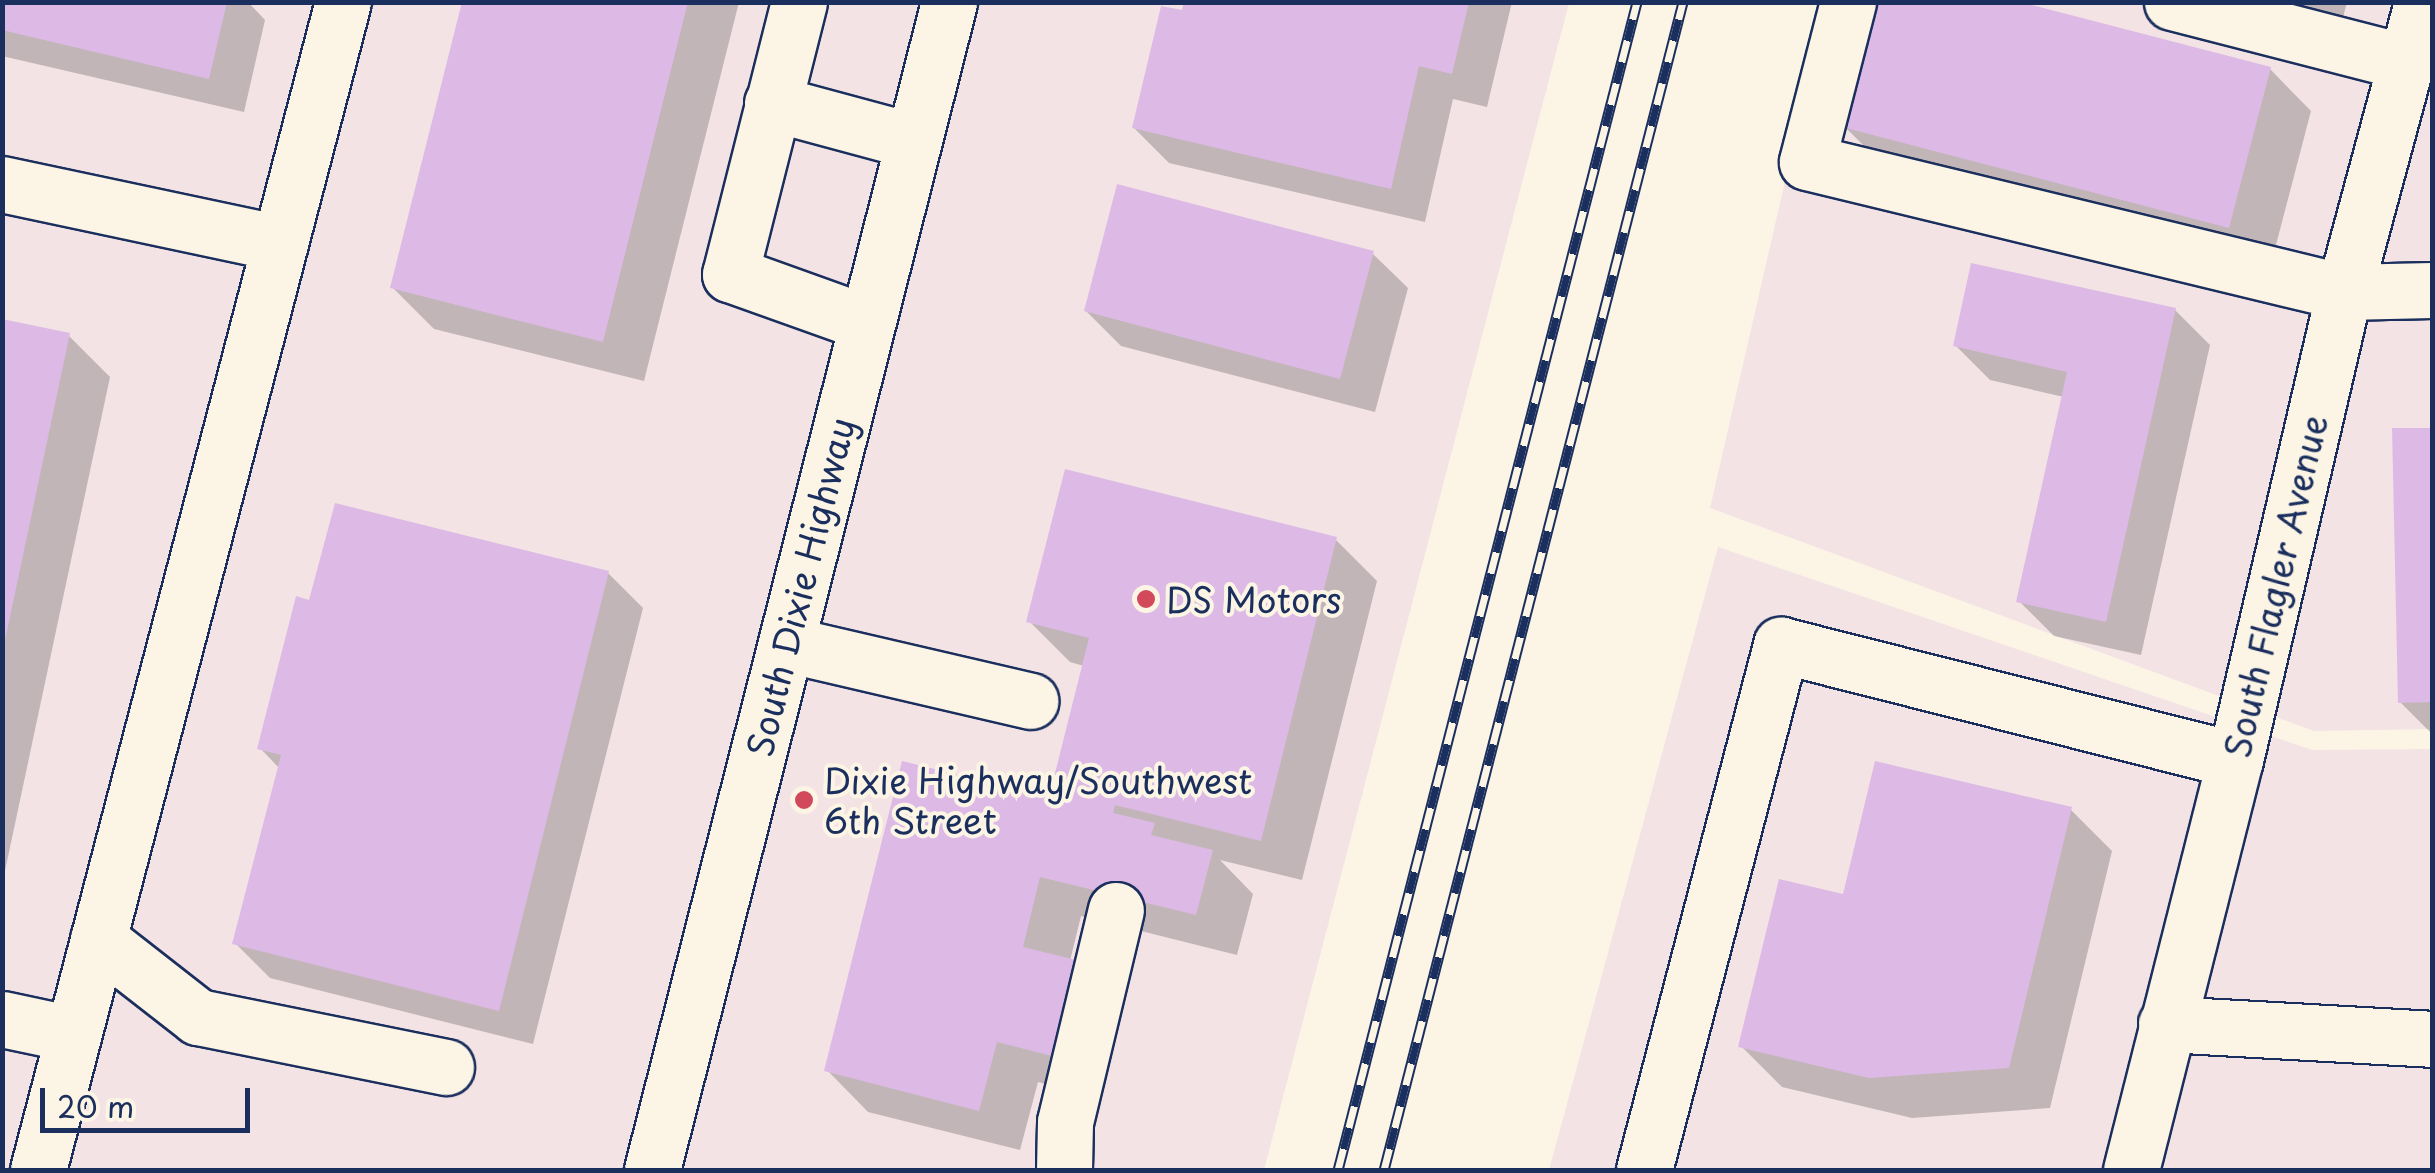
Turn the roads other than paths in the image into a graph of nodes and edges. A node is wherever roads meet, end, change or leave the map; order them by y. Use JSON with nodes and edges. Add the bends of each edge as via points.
{"nodes":[{"id":1,"x":343,"y":2,"type":"edge"},
{"id":2,"x":799,"y":2,"type":"edge"},
{"id":3,"x":949,"y":2,"type":"edge"},
{"id":4,"x":1848,"y":2,"type":"edge"},
{"id":5,"x":2172,"y":2,"type":"edge"},
{"id":6,"x":2422,"y":2,"type":"edge"},
{"id":7,"x":2406,"y":62,"type":"junction"},
{"id":8,"x":772,"y":103,"type":"junction"},
{"id":9,"x":913,"y":141,"type":"junction"},
{"id":10,"x":2,"y":184,"type":"edge"},
{"id":11,"x":280,"y":243,"type":"junction"},
{"id":12,"x":2432,"y":290,"type":"edge"},
{"id":13,"x":2344,"y":292,"type":"junction"},
{"id":14,"x":867,"y":323,"type":"junction"},
{"id":15,"x":786,"y":644,"type":"junction"},
{"id":16,"x":1030,"y":700,"type":"dead end"},
{"id":17,"x":2235,"y":760,"type":"junction"},
{"id":18,"x":1116,"y":910,"type":"dead end"},
{"id":19,"x":98,"y":939,"type":"junction"},
{"id":20,"x":2,"y":1019,"type":"edge"},
{"id":21,"x":2166,"y":1024,"type":"junction"},
{"id":22,"x":74,"y":1034,"type":"junction"},
{"id":23,"x":2432,"y":1039,"type":"edge"},
{"id":24,"x":446,"y":1066,"type":"dead end"},
{"id":25,"x":38,"y":1170,"type":"edge"},
{"id":26,"x":652,"y":1170,"type":"edge"},
{"id":27,"x":1064,"y":1170,"type":"edge"},
{"id":28,"x":1644,"y":1170,"type":"edge"},
{"id":29,"x":2132,"y":1170,"type":"edge"}],
"edges":[{"from":1,"to":11,"type":"street"},
{"from":2,"to":8,"type":"street"},
{"from":3,"to":9,"type":"street","name":"South Dixie Highway"},
{"from":4,"to":13,"type":"street","via":[[1808,162]]},
{"from":5,"to":7,"type":"street"},
{"from":6,"to":7,"type":"street","name":"South Flagler Avenue"},
{"from":7,"to":13,"type":"street","name":"South Flagler Avenue"},
{"from":8,"to":9,"type":"street"},
{"from":8,"to":14,"type":"street","via":[[730,274]]},
{"from":9,"to":14,"type":"street","name":"South Dixie Highway"},
{"from":10,"to":11,"type":"street"},
{"from":11,"to":19,"type":"street"},
{"from":12,"to":13,"type":"street"},
{"from":13,"to":17,"type":"street","name":"South Flagler Avenue"},
{"from":14,"to":15,"type":"street","name":"South Dixie Highway"},
{"from":15,"to":16,"type":"street"},
{"from":15,"to":26,"type":"street","name":"South Dixie Highway"},
{"from":17,"to":21,"type":"street","name":"South Flagler Avenue"},
{"from":17,"to":28,"type":"street","via":[[1781,645]]},
{"from":18,"to":27,"type":"street","via":[[1065,1122]]},
{"from":19,"to":22,"type":"street"},
{"from":19,"to":24,"type":"street","via":[[198,1017]]},
{"from":20,"to":22,"type":"street"},
{"from":21,"to":23,"type":"street"},
{"from":21,"to":29,"type":"street","name":"South Flagler Avenue"},
{"from":22,"to":25,"type":"street"}]}
